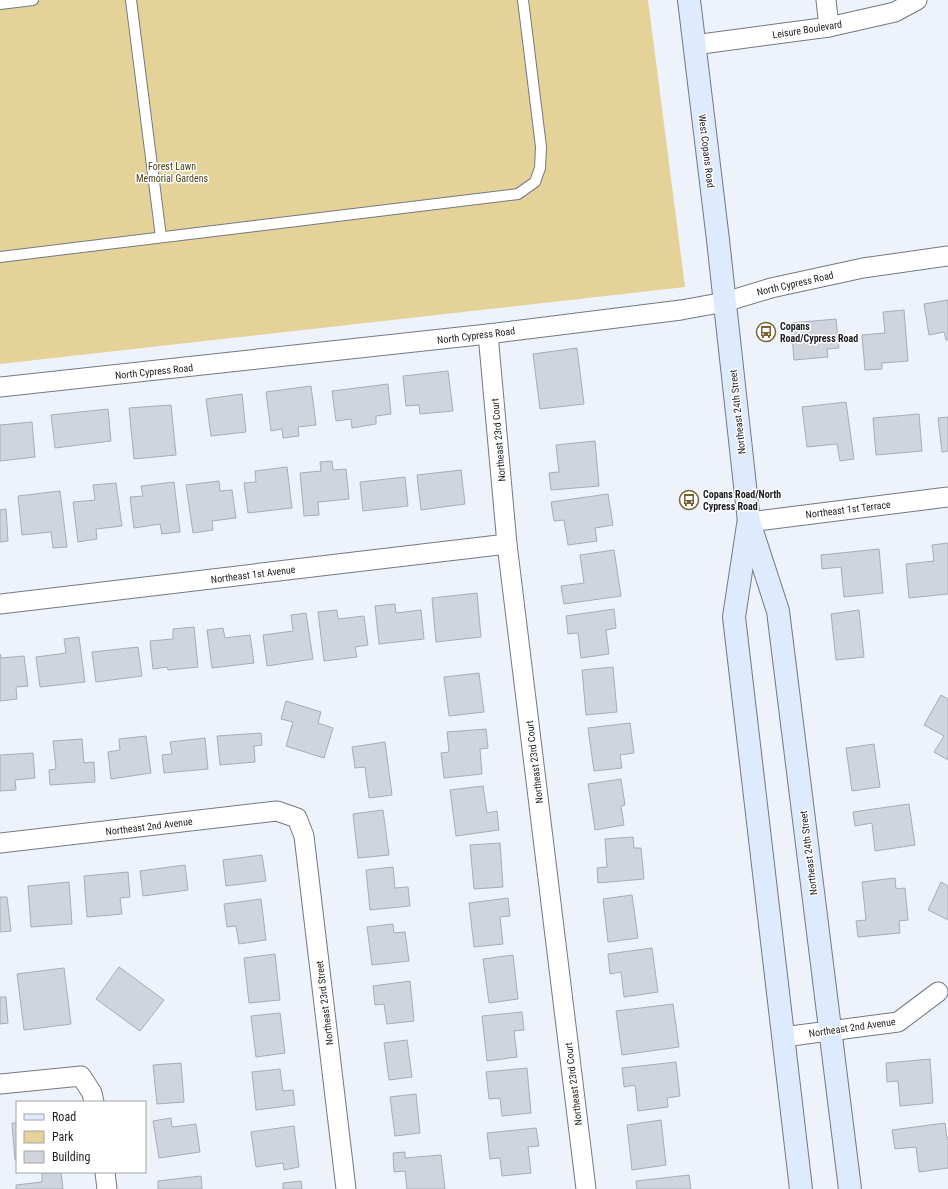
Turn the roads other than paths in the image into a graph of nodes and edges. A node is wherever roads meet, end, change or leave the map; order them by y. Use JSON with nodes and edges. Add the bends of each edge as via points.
{"nodes":[{"id":1,"x":33,"y":0,"type":"edge"},
{"id":2,"x":131,"y":0,"type":"edge"},
{"id":3,"x":523,"y":0,"type":"edge"},
{"id":4,"x":689,"y":0,"type":"edge"},
{"id":5,"x":826,"y":0,"type":"edge"},
{"id":6,"x":917,"y":0,"type":"edge"},
{"id":7,"x":0,"y":4,"type":"edge"},
{"id":8,"x":829,"y":27,"type":"junction"},
{"id":9,"x":694,"y":45,"type":"junction"},
{"id":10,"x":161,"y":237,"type":"junction"},
{"id":11,"x":948,"y":256,"type":"edge"},
{"id":12,"x":0,"y":257,"type":"edge"},
{"id":13,"x":725,"y":302,"type":"junction"},
{"id":14,"x":488,"y":334,"type":"junction"},
{"id":15,"x":0,"y":387,"type":"edge"},
{"id":16,"x":948,"y":497,"type":"edge"},
{"id":17,"x":749,"y":522,"type":"junction"},
{"id":18,"x":507,"y":544,"type":"junction"},
{"id":19,"x":0,"y":604,"type":"edge"},
{"id":20,"x":297,"y":818,"type":"joint"},
{"id":21,"x":0,"y":843,"type":"edge"},
{"id":22,"x":938,"y":992,"type":"dead end"},
{"id":23,"x":830,"y":1031,"type":"junction"},
{"id":24,"x":782,"y":1036,"type":"junction"},
{"id":25,"x":0,"y":1084,"type":"edge"},
{"id":26,"x":94,"y":1101,"type":"edge"},
{"id":27,"x":104,"y":1173,"type":"edge"},
{"id":28,"x":107,"y":1189,"type":"edge"},
{"id":29,"x":346,"y":1189,"type":"edge"},
{"id":30,"x":586,"y":1189,"type":"edge"},
{"id":31,"x":801,"y":1189,"type":"edge"},
{"id":32,"x":850,"y":1189,"type":"edge"}],
"edges":[{"from":1,"to":7,"type":"lane"},
{"from":2,"to":10,"type":"lane"},
{"from":3,"to":10,"type":"lane","via":[[541,147],[540,168],[535,182],[518,194]]},
{"from":4,"to":9,"type":"main road","name":"West Copans Road"},
{"from":5,"to":8,"type":"street"},
{"from":6,"to":8,"type":"street","name":"Leisure Boulevard","via":[[895,12]]},
{"from":8,"to":9,"type":"street","name":"Leisure Boulevard"},
{"from":9,"to":13,"type":"main road","name":"West Copans Road"},
{"from":10,"to":12,"type":"lane"},
{"from":11,"to":13,"type":"street","name":"North Cypress Road","via":[[840,273],[771,288]]},
{"from":13,"to":14,"type":"street","name":"North Cypress Road","via":[[681,310]]},
{"from":13,"to":17,"type":"main road","name":"Northeast 24th Street"},
{"from":14,"to":15,"type":"street","name":"North Cypress Road"},
{"from":14,"to":18,"type":"street","name":"Northeast 23rd Court"},
{"from":16,"to":17,"type":"street","name":"Northeast 1st Terrace"},
{"from":17,"to":23,"type":"main road","name":"Northeast 24th Street","via":[[778,610]]},
{"from":17,"to":24,"type":"main road","name":"Northeast 24th Street","via":[[734,617]]},
{"from":18,"to":19,"type":"street","name":"Northeast 1st Avenue"},
{"from":18,"to":30,"type":"street","name":"Northeast 23rd Court"},
{"from":20,"to":21,"type":"street","name":"Northeast 2nd Avenue","via":[[277,811]]},
{"from":20,"to":29,"type":"street","name":"Northeast 23rd Street","via":[[304,836]]},
{"from":22,"to":23,"type":"street","name":"Northeast 2nd Avenue","via":[[898,1022]]},
{"from":23,"to":24,"type":"street","name":"Northeast 2nd Avenue"},
{"from":23,"to":32,"type":"main road","name":"Northeast 24th Street"},
{"from":24,"to":31,"type":"main road","name":"Northeast 24th Street"},
{"from":25,"to":26,"type":"street","via":[[81,1076],[92,1093]]},
{"from":27,"to":28,"type":"street"}]}
